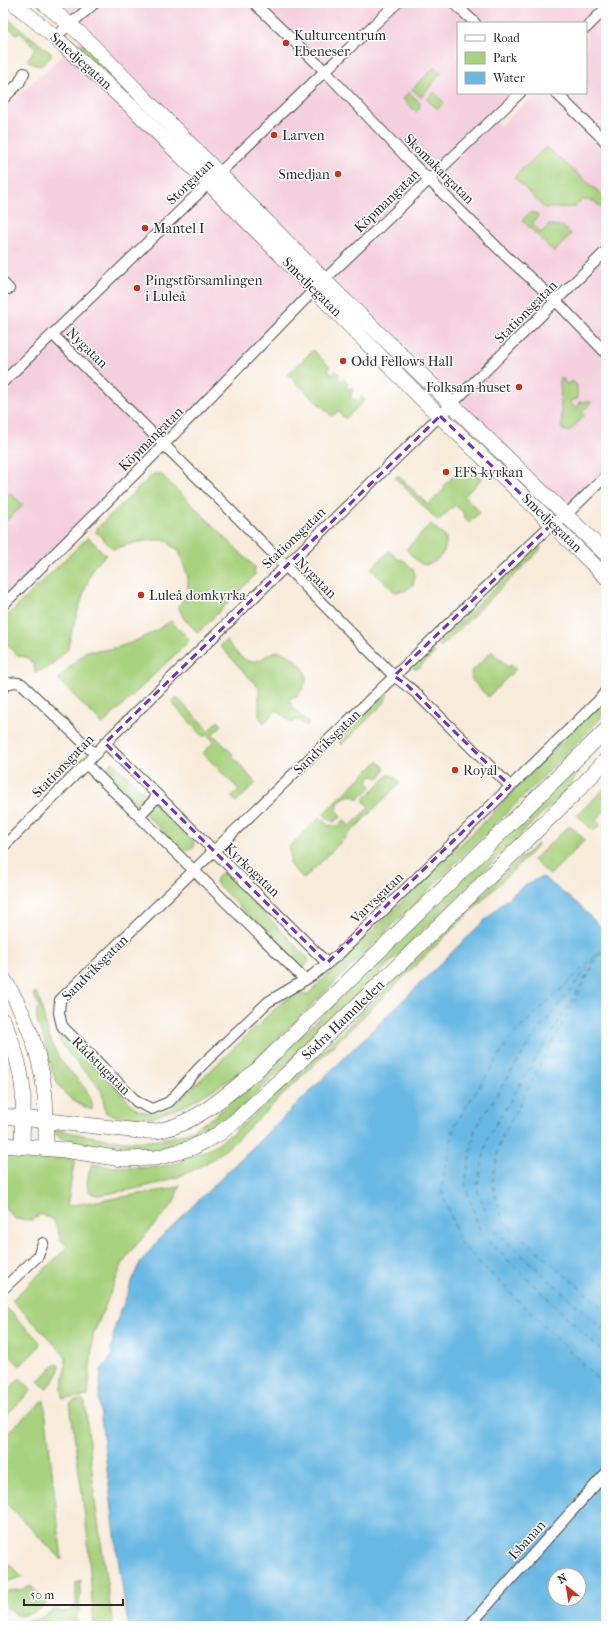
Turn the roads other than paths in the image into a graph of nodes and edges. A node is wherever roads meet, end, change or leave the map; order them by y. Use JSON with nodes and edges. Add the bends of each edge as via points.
{"nodes":[{"id":1,"x":14,"y":3,"type":"edge"},
{"id":2,"x":44,"y":3,"type":"edge"},
{"id":3,"x":95,"y":3,"type":"edge"},
{"id":4,"x":254,"y":3,"type":"edge"},
{"id":5,"x":397,"y":3,"type":"edge"},
{"id":6,"x":454,"y":3,"type":"edge"},
{"id":7,"x":606,"y":8,"type":"edge"},
{"id":8,"x":474,"y":22,"type":"edge"},
{"id":9,"x":69,"y":24,"type":"junction"},
{"id":10,"x":587,"y":27,"type":"edge"},
{"id":11,"x":55,"y":37,"type":"junction"},
{"id":12,"x":325,"y":71,"type":"junction"},
{"id":13,"x":24,"y":72,"type":"dead end"},
{"id":14,"x":519,"y":94,"type":"edge"},
{"id":15,"x":557,"y":94,"type":"edge"},
{"id":16,"x":3,"y":99,"type":"edge"},
{"id":17,"x":606,"y":142,"type":"edge"},
{"id":18,"x":214,"y":178,"type":"junction"},
{"id":19,"x":430,"y":180,"type":"junction"},
{"id":20,"x":606,"y":251,"type":"edge"},
{"id":21,"x":320,"y":285,"type":"junction"},
{"id":22,"x":556,"y":301,"type":"junction"},
{"id":23,"x":54,"y":335,"type":"junction"},
{"id":24,"x":606,"y":353,"type":"edge"},
{"id":25,"x":3,"y":382,"type":"edge"},
{"id":26,"x":452,"y":404,"type":"junction"},
{"id":27,"x":440,"y":416,"type":"junction"},
{"id":28,"x":164,"y":446,"type":"junction"},
{"id":29,"x":606,"y":476,"type":"edge"},
{"id":30,"x":566,"y":515,"type":"junction"},
{"id":31,"x":552,"y":524,"type":"junction"},
{"id":32,"x":606,"y":554,"type":"edge"},
{"id":33,"x":284,"y":566,"type":"junction"},
{"id":34,"x":606,"y":577,"type":"edge"},
{"id":35,"x":3,"y":605,"type":"edge"},
{"id":36,"x":394,"y":676,"type":"junction"},
{"id":37,"x":5,"y":687,"type":"edge"},
{"id":38,"x":606,"y":691,"type":"edge"},
{"id":39,"x":606,"y":730,"type":"edge"},
{"id":40,"x":105,"y":743,"type":"junction"},
{"id":41,"x":95,"y":754,"type":"junction"},
{"id":42,"x":606,"y":760,"type":"edge"},
{"id":43,"x":86,"y":764,"type":"junction"},
{"id":44,"x":510,"y":786,"type":"junction"},
{"id":45,"x":158,"y":796,"type":"junction"},
{"id":46,"x":139,"y":816,"type":"junction"},
{"id":47,"x":3,"y":847,"type":"edge"},
{"id":48,"x":214,"y":852,"type":"junction"},
{"id":49,"x":195,"y":871,"type":"junction"},
{"id":50,"x":327,"y":963,"type":"junction"},
{"id":51,"x":3,"y":978,"type":"edge"},
{"id":52,"x":306,"y":980,"type":"junction"},
{"id":53,"x":59,"y":1014,"type":"joint"},
{"id":54,"x":3,"y":1020,"type":"edge"},
{"id":55,"x":153,"y":1109,"type":"joint"},
{"id":56,"x":3,"y":1116,"type":"edge"},
{"id":57,"x":23,"y":1118,"type":"junction"},
{"id":58,"x":46,"y":1120,"type":"junction"},
{"id":59,"x":3,"y":1145,"type":"edge"},
{"id":60,"x":22,"y":1146,"type":"junction"},
{"id":61,"x":46,"y":1148,"type":"junction"},
{"id":62,"x":43,"y":1243,"type":"dead end"},
{"id":63,"x":3,"y":1289,"type":"edge"},
{"id":64,"x":606,"y":1473,"type":"edge"},
{"id":65,"x":470,"y":1626,"type":"edge"}],
"edges":[{"from":1,"to":11,"type":"main road","name":"Smedjegatan"},
{"from":2,"to":9,"type":"main road","name":"Smedjegatan"},
{"from":3,"to":9,"type":"street"},
{"from":4,"to":12,"type":"street","name":"Skomakargatan"},
{"from":5,"to":12,"type":"street","name":"Storgatan"},
{"from":6,"to":8,"type":"street"},
{"from":7,"to":10,"type":"street"},
{"from":9,"to":11,"type":"street"},
{"from":9,"to":18,"type":"main road","name":"Smedjegatan"},
{"from":11,"to":18,"type":"main road","name":"Smedjegatan"},
{"from":12,"to":18,"type":"street","name":"Storgatan"},
{"from":12,"to":19,"type":"street","name":"Skomakargatan"},
{"from":13,"to":16,"type":"street","via":[[19,83]]},
{"from":14,"to":19,"type":"street","name":"Köpmangatan"},
{"from":15,"to":17,"type":"street"},
{"from":18,"to":21,"type":"main road","name":"Smedjegatan"},
{"from":18,"to":23,"type":"street","name":"Storgatan"},
{"from":19,"to":21,"type":"street","name":"Köpmangatan"},
{"from":19,"to":22,"type":"street","name":"Skomakargatan"},
{"from":20,"to":22,"type":"street","name":"Stationsgatan"},
{"from":21,"to":26,"type":"main road","name":"Smedjegatan"},
{"from":21,"to":27,"type":"main road","name":"Smedjegatan"},
{"from":21,"to":28,"type":"street","name":"Köpmangatan"},
{"from":22,"to":24,"type":"street","name":"Skomakargatan"},
{"from":22,"to":26,"type":"street","name":"Stationsgatan"},
{"from":23,"to":25,"type":"street","name":"Storgatan"},
{"from":23,"to":28,"type":"street","name":"Nygatan"},
{"from":26,"to":27,"type":"street","name":"Stationsgatan"},
{"from":26,"to":30,"type":"main road","name":"Smedjegatan"},
{"from":27,"to":31,"type":"main road","name":"Smedjegatan"},
{"from":27,"to":33,"type":"street","name":"Stationsgatan"},
{"from":28,"to":33,"type":"street","name":"Nygatan"},
{"from":28,"to":35,"type":"street","name":"Köpmangatan"},
{"from":29,"to":30,"type":"street","name":"Sandviksgatan"},
{"from":30,"to":31,"type":"street","name":"Sandviksgatan"},
{"from":30,"to":32,"type":"main road","name":"Smedjegatan"},
{"from":31,"to":34,"type":"main road","name":"Smedjegatan"},
{"from":31,"to":36,"type":"street","name":"Sandviksgatan"},
{"from":33,"to":36,"type":"street","name":"Nygatan"},
{"from":33,"to":40,"type":"street","name":"Stationsgatan"},
{"from":36,"to":44,"type":"street","name":"Nygatan","via":[[415,692]]},
{"from":36,"to":48,"type":"street","name":"Sandviksgatan"},
{"from":37,"to":41,"type":"street","via":[[14,682],[22,684]]},
{"from":38,"to":44,"type":"street","name":"Varvsgatan"},
{"from":39,"to":58,"type":"main road","name":"Södra Hamnleden","via":[[256,1071],[218,1102],[184,1122],[161,1130],[127,1131]]},
{"from":40,"to":41,"type":"street","name":"Stationsgatan"},
{"from":40,"to":45,"type":"street","name":"Kyrkogatan"},
{"from":41,"to":43,"type":"street","name":"Stationsgatan"},
{"from":42,"to":61,"type":"main road","name":"Södra Hamnleden","via":[[290,1071],[217,1135],[191,1148],[156,1158],[122,1159]]},
{"from":43,"to":46,"type":"street"},
{"from":43,"to":47,"type":"street","name":"Stationsgatan"},
{"from":44,"to":50,"type":"street","name":"Varvsgatan","via":[[382,913]]},
{"from":45,"to":46,"type":"street"},
{"from":45,"to":48,"type":"street","name":"Kyrkogatan"},
{"from":46,"to":49,"type":"street"},
{"from":48,"to":49,"type":"street","name":"Sandviksgatan"},
{"from":48,"to":50,"type":"street","name":"Kyrkogatan"},
{"from":49,"to":52,"type":"street"},
{"from":49,"to":53,"type":"street","name":"Sandviksgatan","via":[[60,1000]]},
{"from":50,"to":52,"type":"street","name":"Varvsgatan"},
{"from":51,"to":58,"type":"main road","via":[[22,1011],[36,1049],[45,1095]]},
{"from":52,"to":55,"type":"street","name":"Varvsgatan","via":[[268,1002],[169,1102]]},
{"from":53,"to":55,"type":"street","name":"Rådstugatan","via":[[62,1026],[111,1077],[137,1102]]},
{"from":54,"to":57,"type":"main road","via":[[18,1064],[23,1092]]},
{"from":56,"to":57,"type":"main road"},
{"from":57,"to":58,"type":"main road","name":"Södra Hamnleden"},
{"from":57,"to":60,"type":"main road"},
{"from":58,"to":61,"type":"main road"},
{"from":59,"to":60,"type":"main road"},
{"from":60,"to":61,"type":"main road","name":"Södra Hamnleden"},
{"from":62,"to":63,"type":"street","via":[[38,1256]]},
{"from":64,"to":65,"type":"street","name":"Isbanan"}]}
